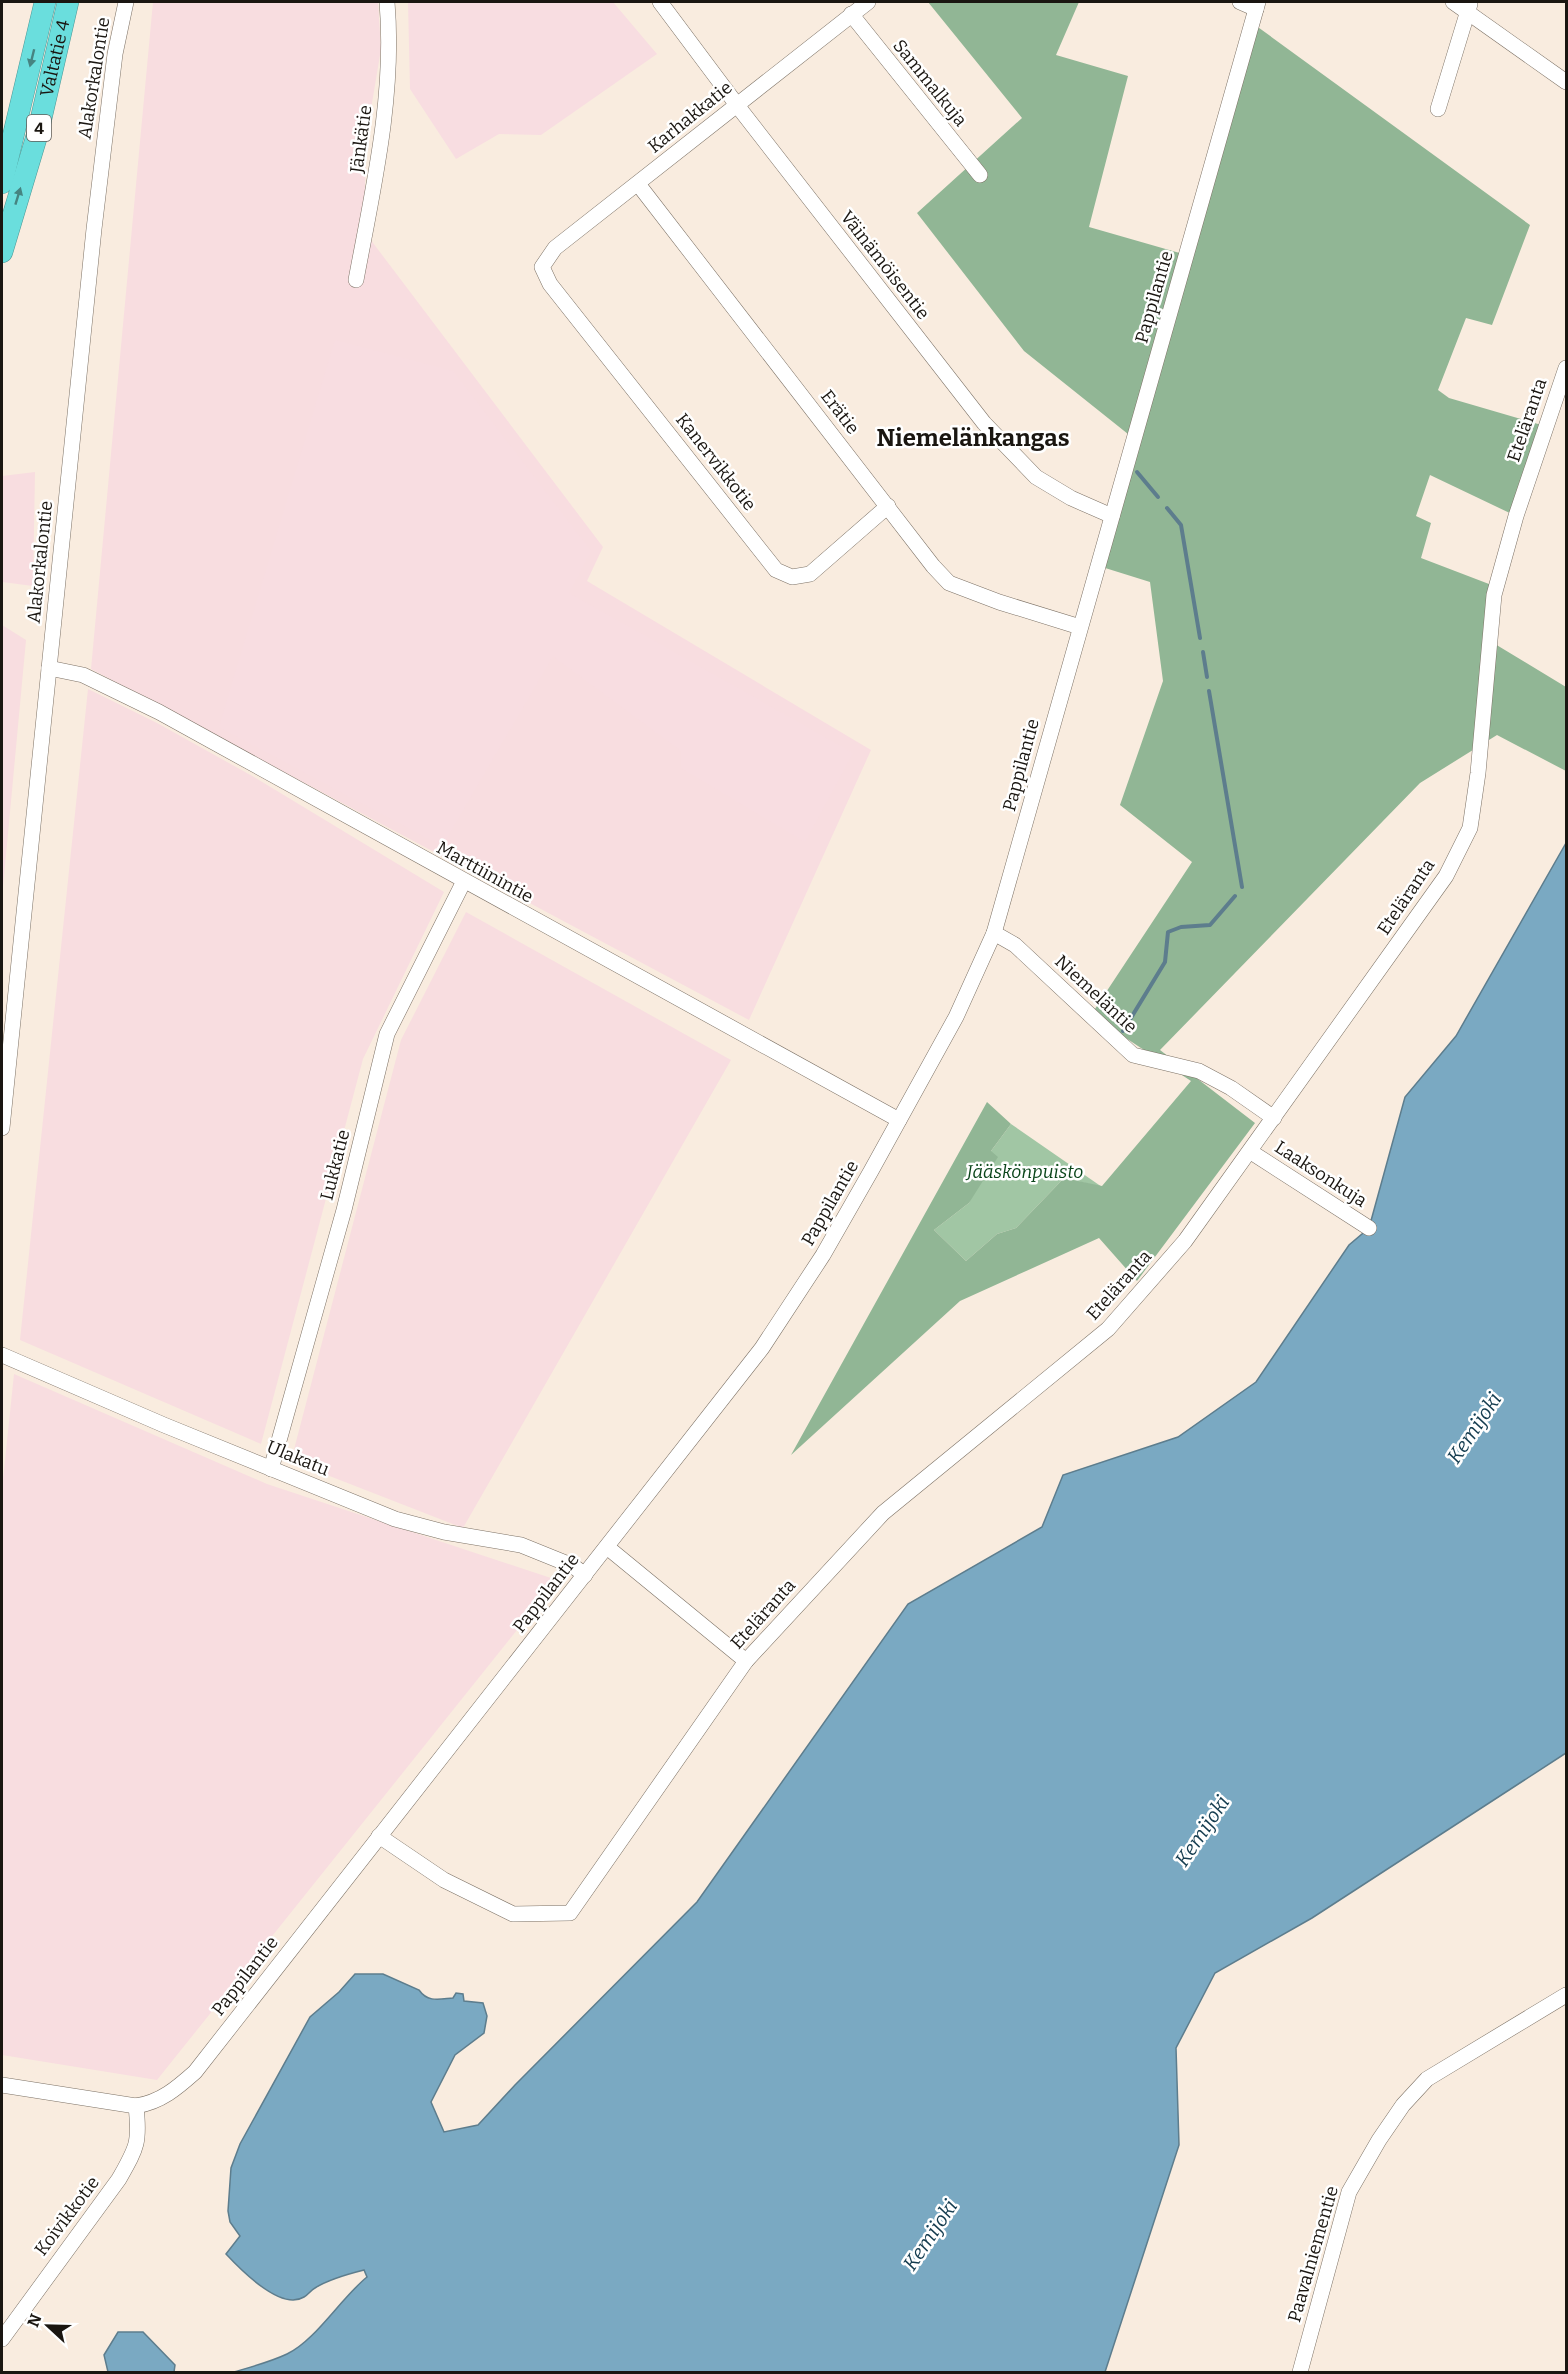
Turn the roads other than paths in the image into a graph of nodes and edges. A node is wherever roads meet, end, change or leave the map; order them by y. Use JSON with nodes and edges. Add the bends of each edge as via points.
{"nodes":[{"id":1,"x":45,"y":2,"type":"edge"},
{"id":2,"x":68,"y":2,"type":"edge"},
{"id":3,"x":126,"y":2,"type":"edge"},
{"id":4,"x":387,"y":2,"type":"edge"},
{"id":5,"x":660,"y":2,"type":"edge"},
{"id":6,"x":868,"y":2,"type":"edge"},
{"id":7,"x":1240,"y":2,"type":"edge"},
{"id":8,"x":1454,"y":2,"type":"edge"},
{"id":9,"x":1257,"y":5,"type":"edge"},
{"id":10,"x":1469,"y":7,"type":"edge"},
{"id":11,"x":851,"y":15,"type":"junction"},
{"id":12,"x":1566,"y":82,"type":"edge"},
{"id":13,"x":736,"y":104,"type":"junction"},
{"id":14,"x":1438,"y":109,"type":"dead end"},
{"id":15,"x":980,"y":175,"type":"dead end"},
{"id":16,"x":2,"y":183,"type":"edge"},
{"id":17,"x":638,"y":184,"type":"junction"},
{"id":18,"x":2,"y":252,"type":"edge"},
{"id":19,"x":542,"y":267,"type":"joint"},
{"id":20,"x":356,"y":280,"type":"dead end"},
{"id":21,"x":1566,"y":368,"type":"edge"},
{"id":22,"x":888,"y":506,"type":"junction"},
{"id":23,"x":1112,"y":516,"type":"junction"},
{"id":24,"x":1080,"y":627,"type":"junction"},
{"id":25,"x":49,"y":668,"type":"junction"},
{"id":26,"x":463,"y":882,"type":"junction"},
{"id":27,"x":994,"y":933,"type":"junction"},
{"id":28,"x":1274,"y":1118,"type":"junction"},
{"id":29,"x":899,"y":1120,"type":"junction"},
{"id":30,"x":2,"y":1128,"type":"edge"},
{"id":31,"x":1251,"y":1152,"type":"junction"},
{"id":32,"x":1369,"y":1228,"type":"dead end"},
{"id":33,"x":2,"y":1355,"type":"edge"},
{"id":34,"x":271,"y":1468,"type":"junction"},
{"id":35,"x":606,"y":1547,"type":"junction"},
{"id":36,"x":585,"y":1575,"type":"junction"},
{"id":37,"x":746,"y":1661,"type":"junction"},
{"id":38,"x":379,"y":1836,"type":"junction"},
{"id":39,"x":1566,"y":1995,"type":"edge"},
{"id":40,"x":2,"y":2085,"type":"edge"},
{"id":41,"x":136,"y":2106,"type":"junction"},
{"id":42,"x":2,"y":2339,"type":"edge"},
{"id":43,"x":1300,"y":2373,"type":"edge"}],
"edges":[{"from":1,"to":16,"type":"highway","name":"Valtatie 4","number":"4","one_way":true},
{"from":18,"to":2,"type":"highway","name":"Valtatie 4","number":"4","one_way":true,"via":[[38,132]]},
{"from":3,"to":25,"type":"street","name":"Alakorkalontie","via":[[105,135]]},
{"from":4,"to":20,"type":"street","name":"Jänkätie","via":[[386,104]]},
{"from":5,"to":13,"type":"street","name":"Väinämöisentie"},
{"from":6,"to":11,"type":"street","name":"Karhakkatie"},
{"from":7,"to":9,"type":"street"},
{"from":8,"to":10,"type":"street"},
{"from":9,"to":23,"type":"street","name":"Pappilantie"},
{"from":10,"to":12,"type":"street"},
{"from":10,"to":14,"type":"street"},
{"from":11,"to":13,"type":"street","name":"Karhakkatie"},
{"from":11,"to":15,"type":"street","name":"Sammalkuja"},
{"from":13,"to":17,"type":"street","name":"Karhakkatie"},
{"from":13,"to":23,"type":"street","name":"Väinämöisentie","via":[[984,423],[1036,477]]},
{"from":17,"to":19,"type":"street","name":"Karhakkatie","via":[[555,248]]},
{"from":17,"to":22,"type":"street","name":"Erätie"},
{"from":19,"to":22,"type":"street","name":"Kanervikkotie","via":[[550,284],[776,570],[792,577],[810,574]]},
{"from":21,"to":28,"type":"street","name":"Eteläranta","via":[[1519,504],[1494,595],[1470,828],[1446,876]]},
{"from":22,"to":24,"type":"street","name":"Erätie","via":[[949,583]]},
{"from":23,"to":24,"type":"street","name":"Pappilantie"},
{"from":24,"to":27,"type":"street","name":"Pappilantie"},
{"from":25,"to":26,"type":"street","name":"Marttiinintie","via":[[83,675],[159,712]]},
{"from":25,"to":30,"type":"street","name":"Alakorkalontie"},
{"from":26,"to":29,"type":"street","name":"Marttiinintie"},
{"from":26,"to":34,"type":"street","name":"Lukkatie","via":[[387,1034],[344,1210]]},
{"from":27,"to":28,"type":"street","name":"Niemeläntie","via":[[1015,945],[1133,1055],[1199,1071]]},
{"from":27,"to":29,"type":"street","name":"Pappilantie","via":[[956,1017]]},
{"from":28,"to":31,"type":"street","name":"Eteläranta"},
{"from":29,"to":35,"type":"street","name":"Pappilantie","via":[[823,1255],[779,1323]]},
{"from":31,"to":32,"type":"street","name":"Laaksonkuja"},
{"from":31,"to":37,"type":"street","name":"Eteläranta","via":[[1185,1241],[1108,1329],[883,1513]]},
{"from":33,"to":34,"type":"street","name":"Ulakatu"},
{"from":34,"to":36,"type":"street","name":"Ulakatu","via":[[395,1519],[521,1545],[573,1566]]},
{"from":35,"to":36,"type":"street","name":"Pappilantie"},
{"from":35,"to":37,"type":"street"},
{"from":36,"to":38,"type":"street","name":"Pappilantie"},
{"from":37,"to":38,"type":"street","name":"Eteläranta","via":[[570,1914],[513,1914],[444,1880]]},
{"from":38,"to":41,"type":"street","name":"Pappilantie","via":[[195,2072],[151,2104]]},
{"from":39,"to":43,"type":"street","name":"Paavalniementie","via":[[1427,2079],[1403,2105],[1349,2192]]},
{"from":40,"to":41,"type":"street","name":"Pappilantie"},
{"from":41,"to":42,"type":"street","name":"Koivikkotie","via":[[139,2136],[128,2164]]}]}
